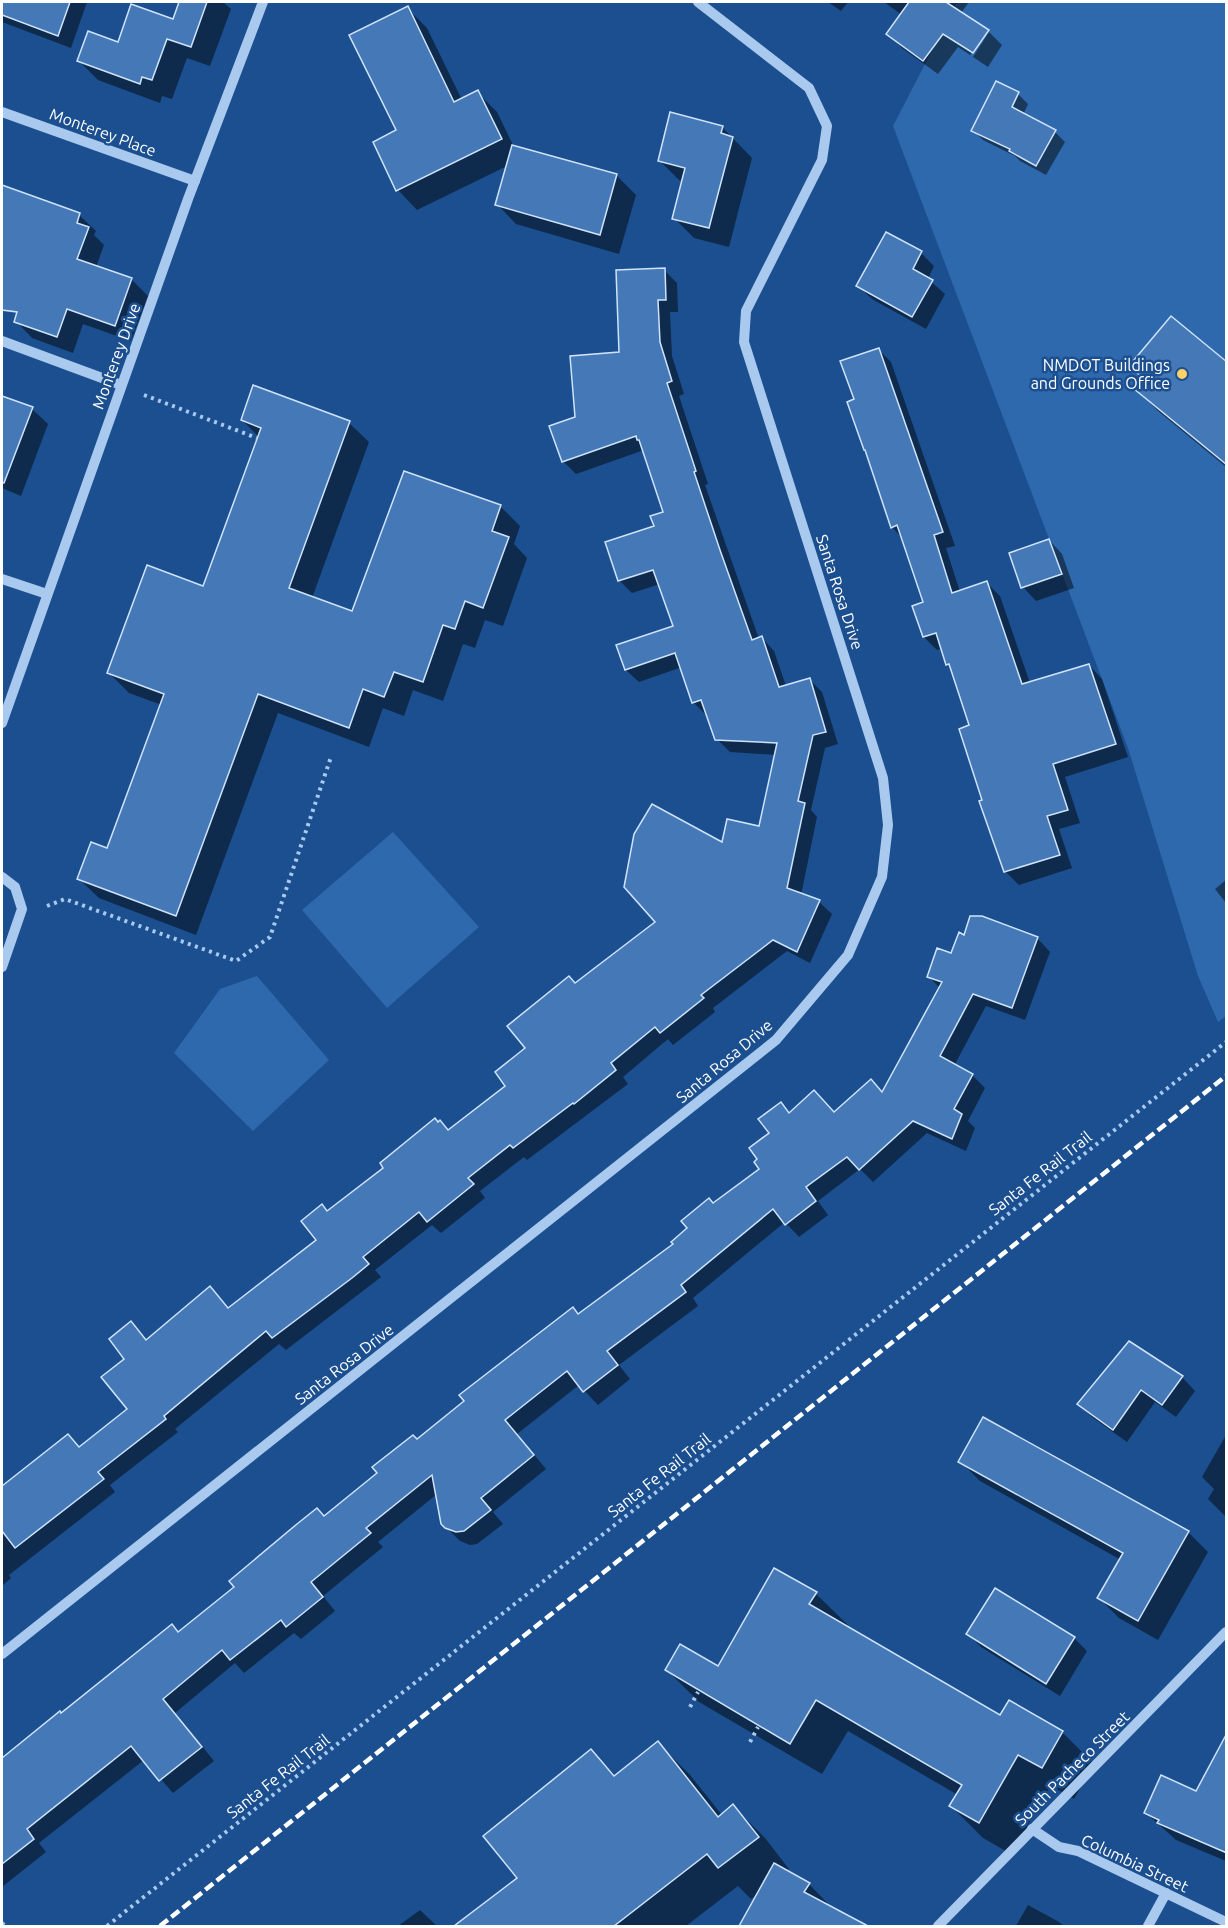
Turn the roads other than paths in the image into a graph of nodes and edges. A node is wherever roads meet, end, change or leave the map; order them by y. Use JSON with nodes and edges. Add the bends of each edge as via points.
{"nodes":[{"id":1,"x":263,"y":2,"type":"edge"},
{"id":2,"x":698,"y":2,"type":"edge"},
{"id":3,"x":2,"y":112,"type":"edge"},
{"id":4,"x":195,"y":181,"type":"junction"},
{"id":5,"x":2,"y":341,"type":"edge"},
{"id":6,"x":121,"y":385,"type":"junction"},
{"id":7,"x":2,"y":579,"type":"edge"},
{"id":8,"x":47,"y":594,"type":"junction"},
{"id":9,"x":2,"y":723,"type":"edge"},
{"id":10,"x":2,"y":877,"type":"edge"},
{"id":11,"x":2,"y":968,"type":"edge"},
{"id":12,"x":1227,"y":1632,"type":"edge"},
{"id":13,"x":2,"y":1654,"type":"edge"},
{"id":14,"x":1032,"y":1829,"type":"junction"},
{"id":15,"x":1166,"y":1893,"type":"junction"},
{"id":16,"x":1227,"y":1922,"type":"edge"},
{"id":17,"x":938,"y":1926,"type":"edge"},
{"id":18,"x":1148,"y":1926,"type":"edge"}],
"edges":[{"from":1,"to":4,"type":"street","name":"Monterey Drive"},
{"from":2,"to":13,"type":"street","name":"Santa Rosa Drive","via":[[809,88],[826,126],[822,160],[746,311],[744,342],[883,778],[888,825],[882,877],[848,955],[776,1041]]},
{"from":3,"to":4,"type":"street","name":"Monterey Place"},
{"from":4,"to":6,"type":"street","name":"Monterey Drive"},
{"from":5,"to":6,"type":"street"},
{"from":6,"to":8,"type":"street","name":"Monterey Drive"},
{"from":7,"to":8,"type":"street"},
{"from":8,"to":9,"type":"street","name":"Monterey Drive"},
{"from":10,"to":11,"type":"street","via":[[15,887],[22,909]]},
{"from":12,"to":14,"type":"street","name":"South Pacheco Street"},
{"from":14,"to":15,"type":"street","name":"Columbia Street","via":[[1059,1847],[1078,1851]]},
{"from":14,"to":17,"type":"street","name":"South Pacheco Street"},
{"from":15,"to":16,"type":"street","name":"Columbia Street"},
{"from":15,"to":18,"type":"street"}]}
